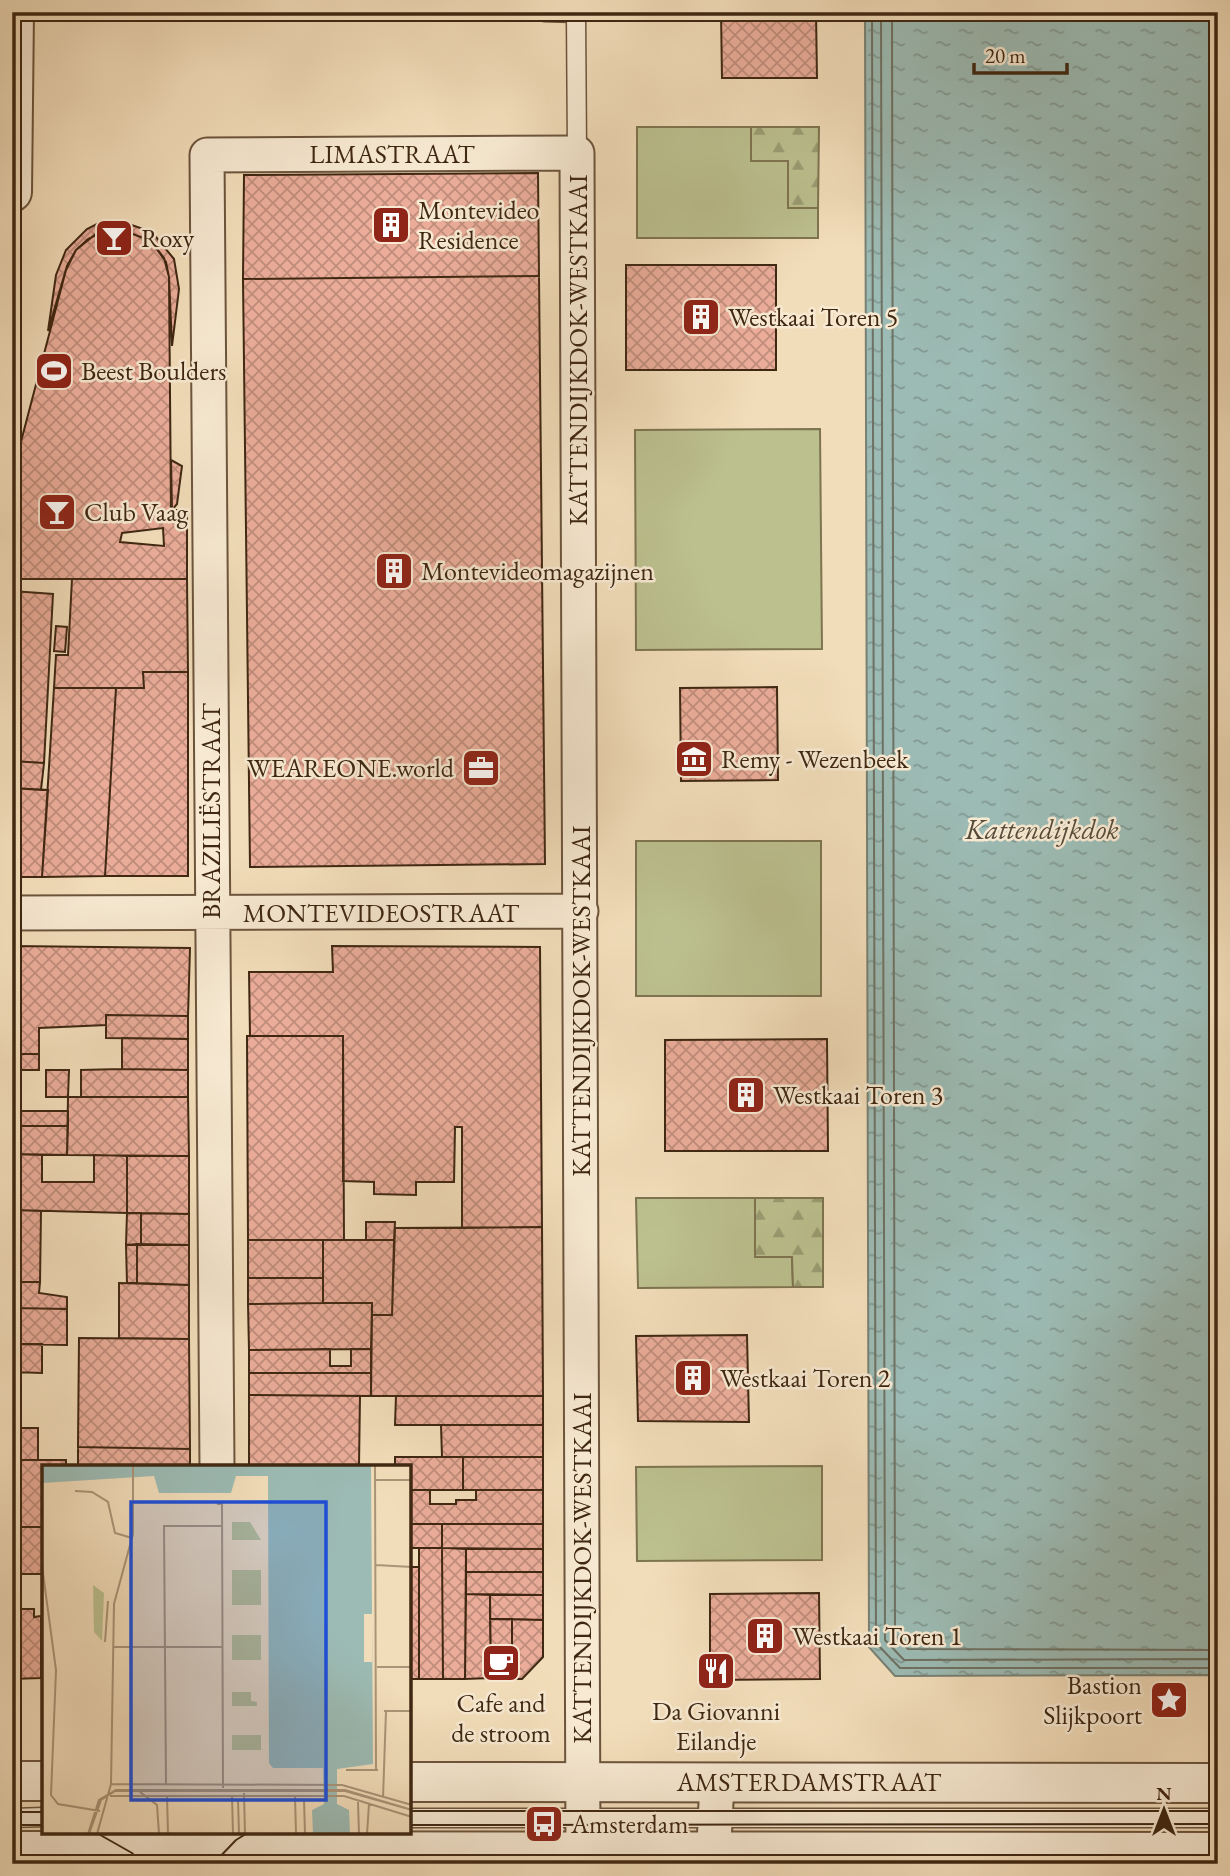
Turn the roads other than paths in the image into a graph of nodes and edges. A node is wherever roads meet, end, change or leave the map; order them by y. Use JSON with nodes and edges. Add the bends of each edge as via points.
{"nodes":[{"id":1,"x":14,"y":12,"type":"edge"},
{"id":2,"x":545,"y":12,"type":"edge"},
{"id":3,"x":577,"y":153,"type":"junction"},
{"id":4,"x":207,"y":155,"type":"joint"},
{"id":5,"x":12,"y":192,"type":"edge"},
{"id":6,"x":581,"y":911,"type":"junction"},
{"id":7,"x":12,"y":913,"type":"edge"},
{"id":8,"x":211,"y":914,"type":"junction"},
{"id":9,"x":217,"y":1465,"type":"edge"},
{"id":10,"x":12,"y":1781,"type":"edge"},
{"id":11,"x":42,"y":1781,"type":"edge"},
{"id":12,"x":411,"y":1782,"type":"edge"},
{"id":13,"x":42,"y":1817,"type":"edge"},
{"id":14,"x":583,"y":1817,"type":"junction"},
{"id":15,"x":12,"y":1818,"type":"edge"},
{"id":16,"x":411,"y":1818,"type":"edge"},
{"id":17,"x":1214,"y":1818,"type":"edge"},
{"id":18,"x":715,"y":1828,"type":"edge"},
{"id":19,"x":12,"y":1852,"type":"edge"},
{"id":20,"x":229,"y":1857,"type":"edge"},
{"id":21,"x":634,"y":1857,"type":"edge"},
{"id":22,"x":1030,"y":1857,"type":"edge"}],
"edges":[{"from":1,"to":5,"type":"street"},
{"from":2,"to":3,"type":"lane","via":[[576,13]]},
{"from":3,"to":4,"type":"street","name":"LIMASTRAAT"},
{"from":3,"to":6,"type":"street","name":"KATTENDIJKDOK-WESTKAAI"},
{"from":4,"to":8,"type":"street","name":"BRAZILIËSTRAAT"},
{"from":6,"to":8,"type":"street","name":"MONTEVIDEOSTRAAT"},
{"from":6,"to":14,"type":"street","name":"KATTENDIJKDOK-WESTKAAI"},
{"from":7,"to":8,"type":"street","name":"MONTEVIDEOSTRAAT"},
{"from":8,"to":9,"type":"street","name":"BRAZILIËSTRAAT"},
{"from":10,"to":11,"type":"street"},
{"from":12,"to":14,"type":"street","name":"AMSTERDAMSTRAAT"},
{"from":13,"to":15,"type":"lane"},
{"from":14,"to":16,"type":"lane"},
{"from":14,"to":18,"type":"street","name":"AMSTERDAMSTRAAT"},
{"from":14,"to":20,"type":"street","name":"AMSTERDAMSTRAAT"},
{"from":14,"to":21,"type":"street","name":"AMSTERDAMSTRAAT"},
{"from":17,"to":18,"type":"street","name":"AMSTERDAMSTRAAT"},
{"from":17,"to":22,"type":"street","name":"AMSTERDAMSTRAAT"},
{"from":18,"to":21,"type":"street","name":"AMSTERDAMSTRAAT"},
{"from":18,"to":22,"type":"street","name":"AMSTERDAMSTRAAT"},
{"from":19,"to":20,"type":"street","name":"AMSTERDAMSTRAAT"}]}
